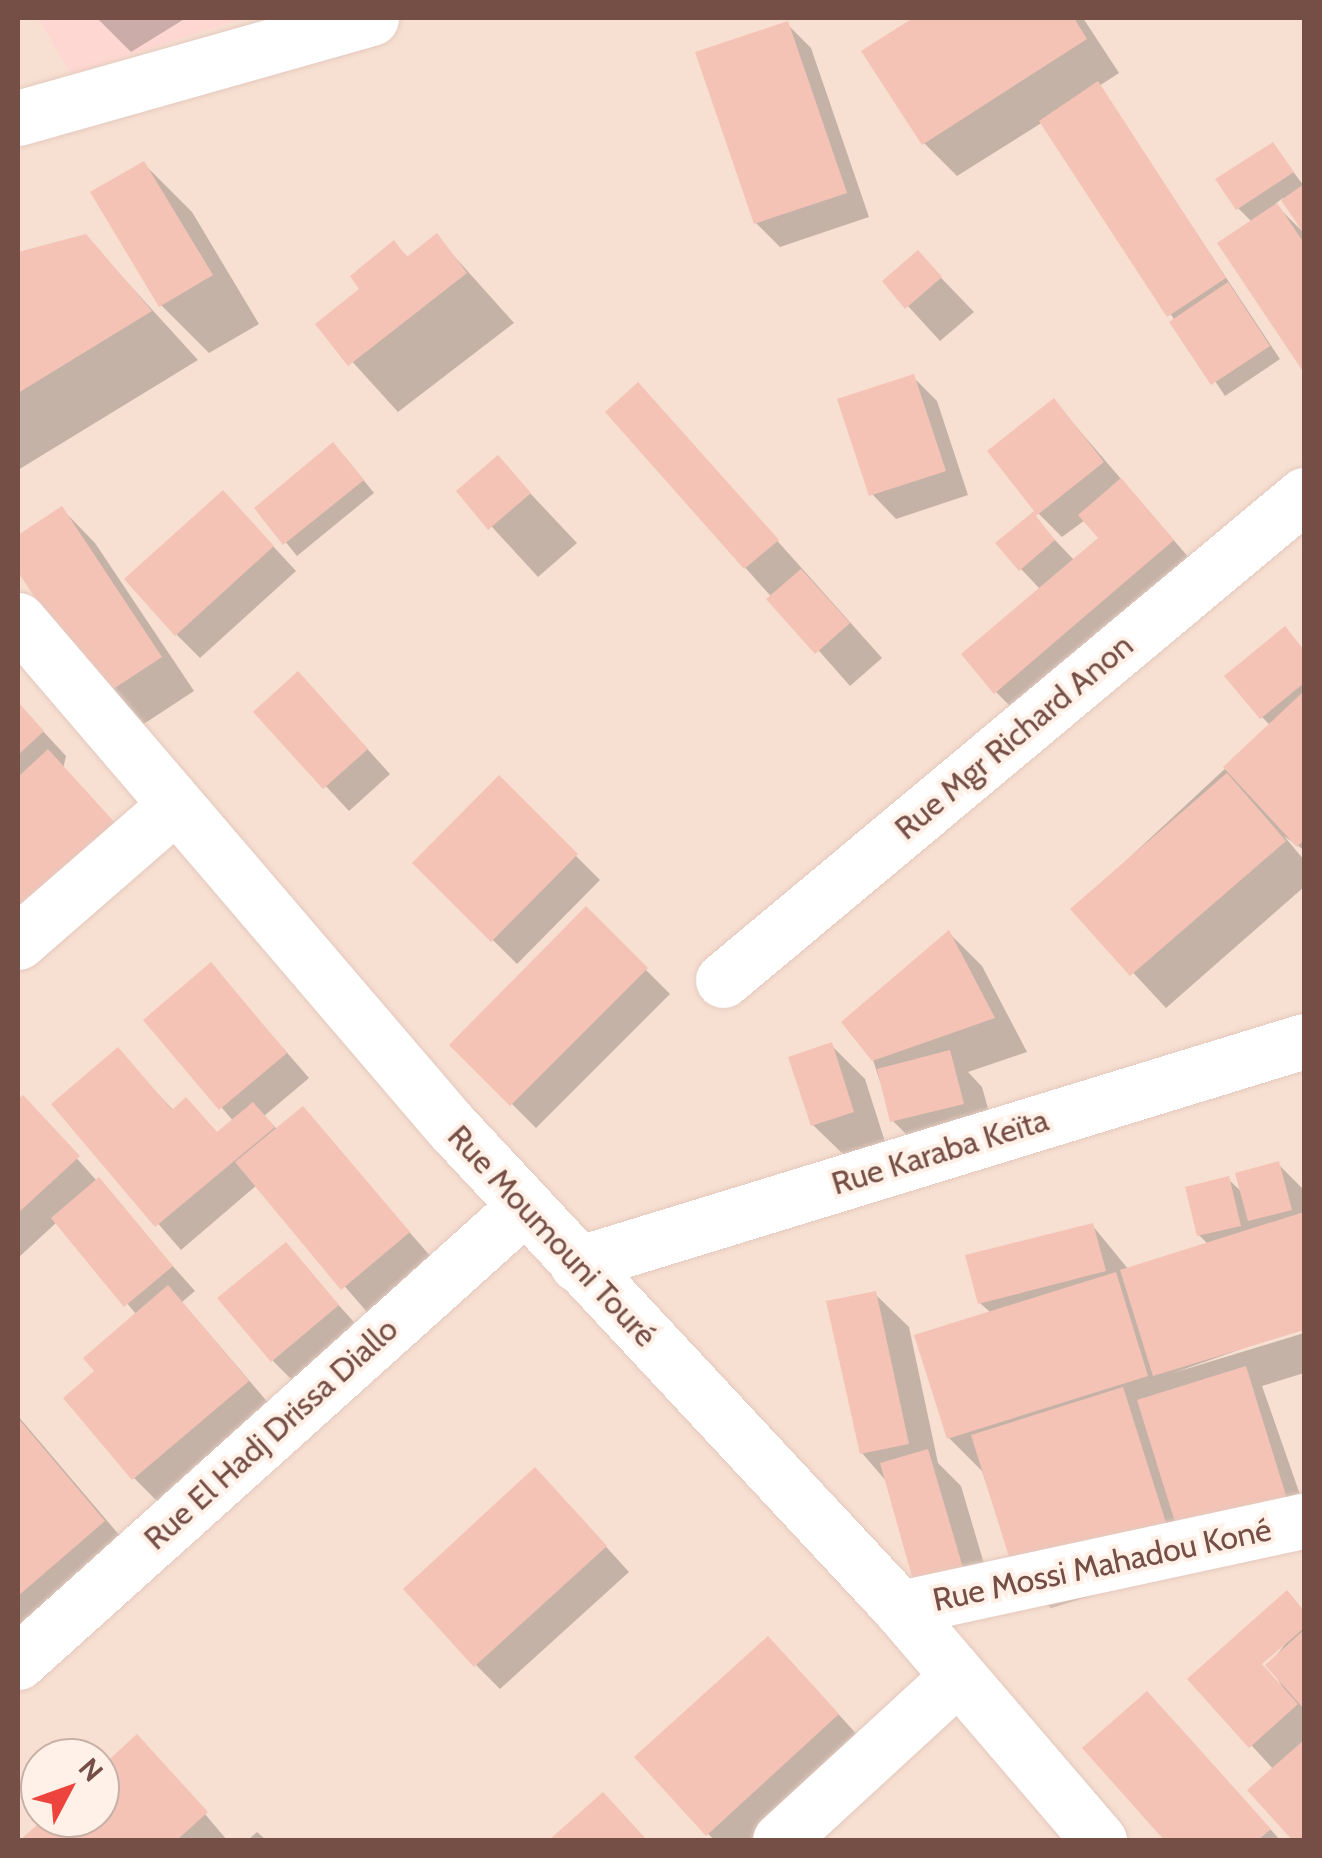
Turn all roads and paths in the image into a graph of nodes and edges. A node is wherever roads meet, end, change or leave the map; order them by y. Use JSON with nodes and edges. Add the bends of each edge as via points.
{"nodes":[{"id":1,"x":371,"y":18,"type":"edge"},
{"id":2,"x":18,"y":118,"type":"edge"},
{"id":3,"x":1304,"y":495,"type":"edge"},
{"id":4,"x":18,"y":620,"type":"edge"},
{"id":5,"x":171,"y":810,"type":"junction"},
{"id":6,"x":18,"y":942,"type":"edge"},
{"id":7,"x":723,"y":980,"type":"dead end"},
{"id":8,"x":1304,"y":1041,"type":"edge"},
{"id":9,"x":524,"y":1207,"type":"junction"},
{"id":10,"x":576,"y":1264,"type":"junction"},
{"id":11,"x":1304,"y":1521,"type":"edge"},
{"id":12,"x":900,"y":1608,"type":"junction"},
{"id":13,"x":18,"y":1662,"type":"edge"},
{"id":14,"x":954,"y":1680,"type":"junction"},
{"id":15,"x":780,"y":1840,"type":"edge"},
{"id":16,"x":1099,"y":1840,"type":"edge"}],
"edges":[{"from":1,"to":2,"type":"street"},
{"from":3,"to":7,"type":"street","name":"Rue Mgr Richard Anon"},
{"from":4,"to":5,"type":"street","name":"Rue Moumouni Touré"},
{"from":5,"to":6,"type":"street"},
{"from":5,"to":9,"type":"street","name":"Rue Moumouni Touré"},
{"from":8,"to":10,"type":"street","name":"Rue Karaba Keïta"},
{"from":9,"to":10,"type":"street","name":"Rue Moumouni Touré"},
{"from":9,"to":13,"type":"street","name":"Rue El Hadj Drissa Diallo"},
{"from":10,"to":12,"type":"street","name":"Rue Moumouni Touré"},
{"from":11,"to":12,"type":"street","name":"Rue Mossi Mahadou Koné"},
{"from":12,"to":14,"type":"street","name":"Rue Moumouni Touré"},
{"from":14,"to":15,"type":"street"},
{"from":14,"to":16,"type":"street","name":"Rue Moumouni Touré"}]}
